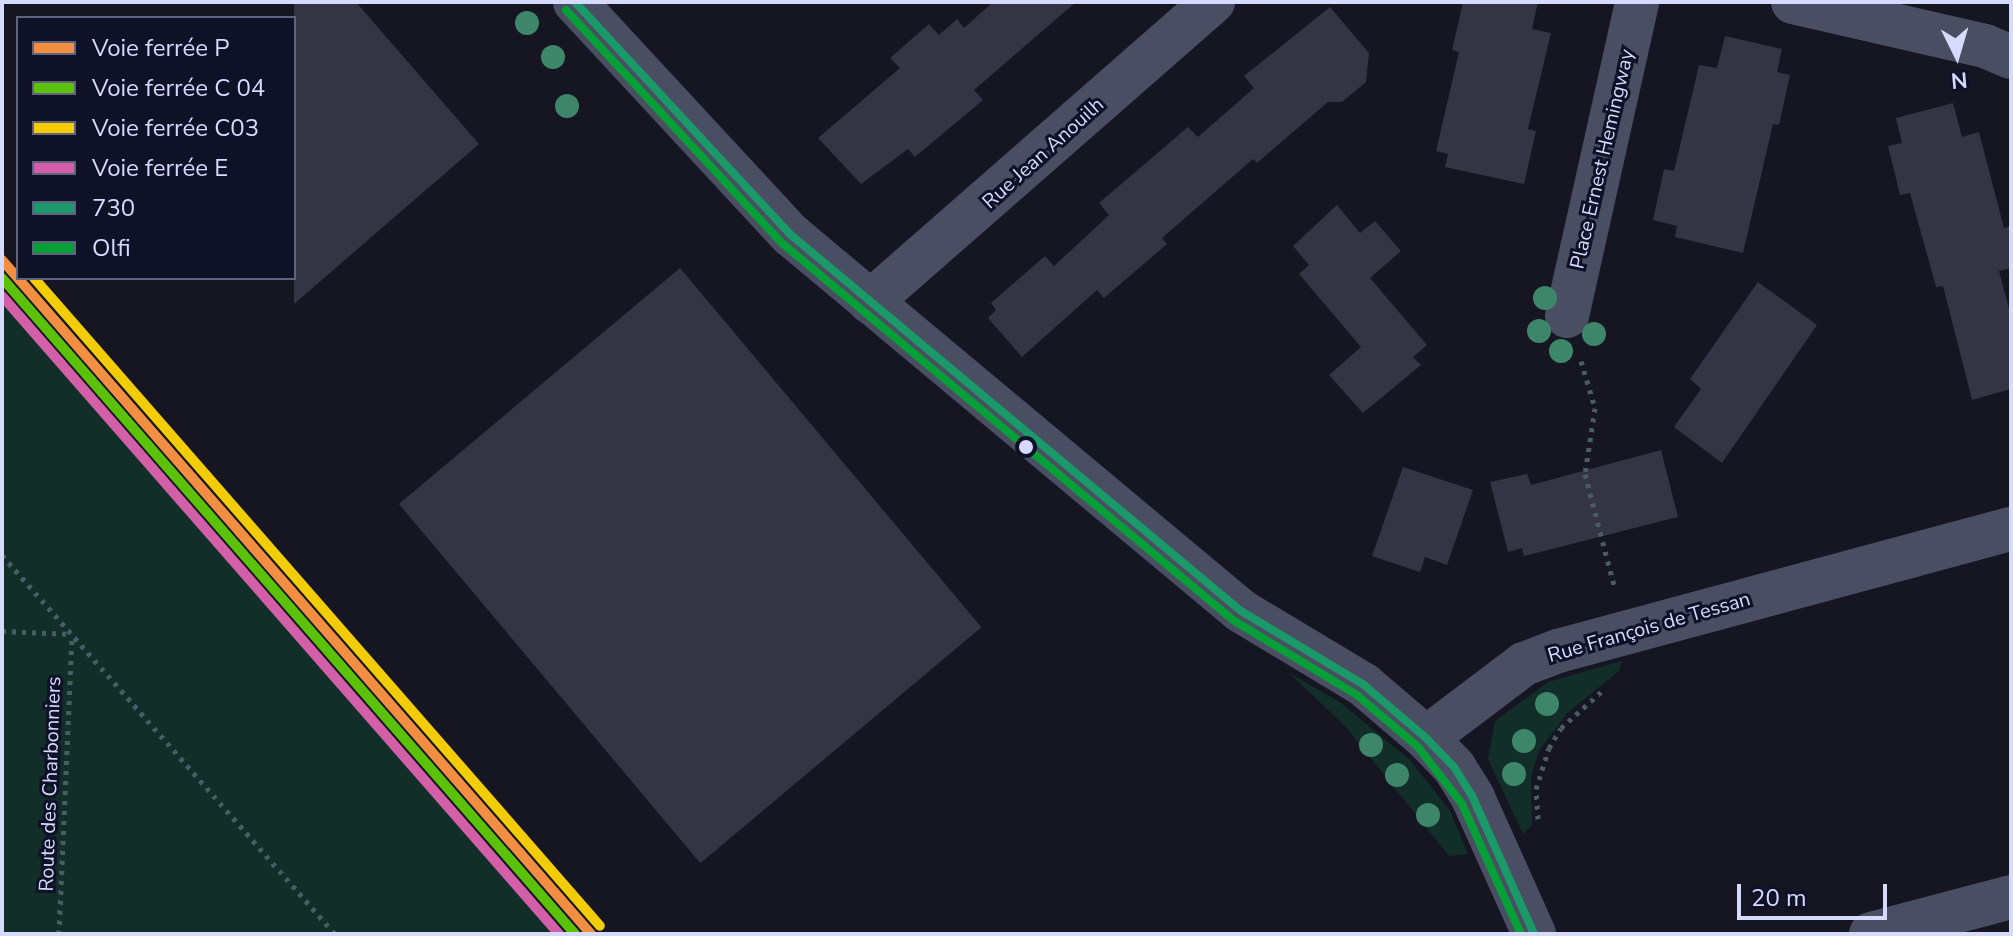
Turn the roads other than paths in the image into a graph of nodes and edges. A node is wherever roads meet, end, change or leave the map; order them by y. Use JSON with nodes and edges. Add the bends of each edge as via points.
{"nodes":[{"id":1,"x":575,"y":2,"type":"edge"},
{"id":2,"x":1213,"y":2,"type":"edge"},
{"id":3,"x":1637,"y":2,"type":"edge"},
{"id":4,"x":1793,"y":2,"type":"edge"},
{"id":5,"x":2011,"y":57,"type":"edge"},
{"id":6,"x":870,"y":302,"type":"junction"},
{"id":7,"x":1567,"y":316,"type":"road end"},
{"id":8,"x":2011,"y":529,"type":"edge"},
{"id":9,"x":1426,"y":738,"type":"junction"},
{"id":10,"x":2011,"y":897,"type":"edge"},
{"id":11,"x":1534,"y":934,"type":"edge"},
{"id":12,"x":1871,"y":934,"type":"edge"}],
"edges":[{"from":1,"to":6,"type":"street","via":[[761,206]]},
{"from":2,"to":6,"type":"street","name":"Rue Jean Anouilh"},
{"from":3,"to":7,"type":"street","name":"Place Ernest Hemingway"},
{"from":4,"to":5,"type":"street","via":[[1985,46]]},
{"from":6,"to":9,"type":"street","via":[[1241,611],[1364,685]]},
{"from":8,"to":9,"type":"street","name":"Rue François de Tessan","via":[[1558,651],[1524,664]]},
{"from":9,"to":11,"type":"street","via":[[1454,767],[1473,798]]},
{"from":10,"to":12,"type":"street"}]}
